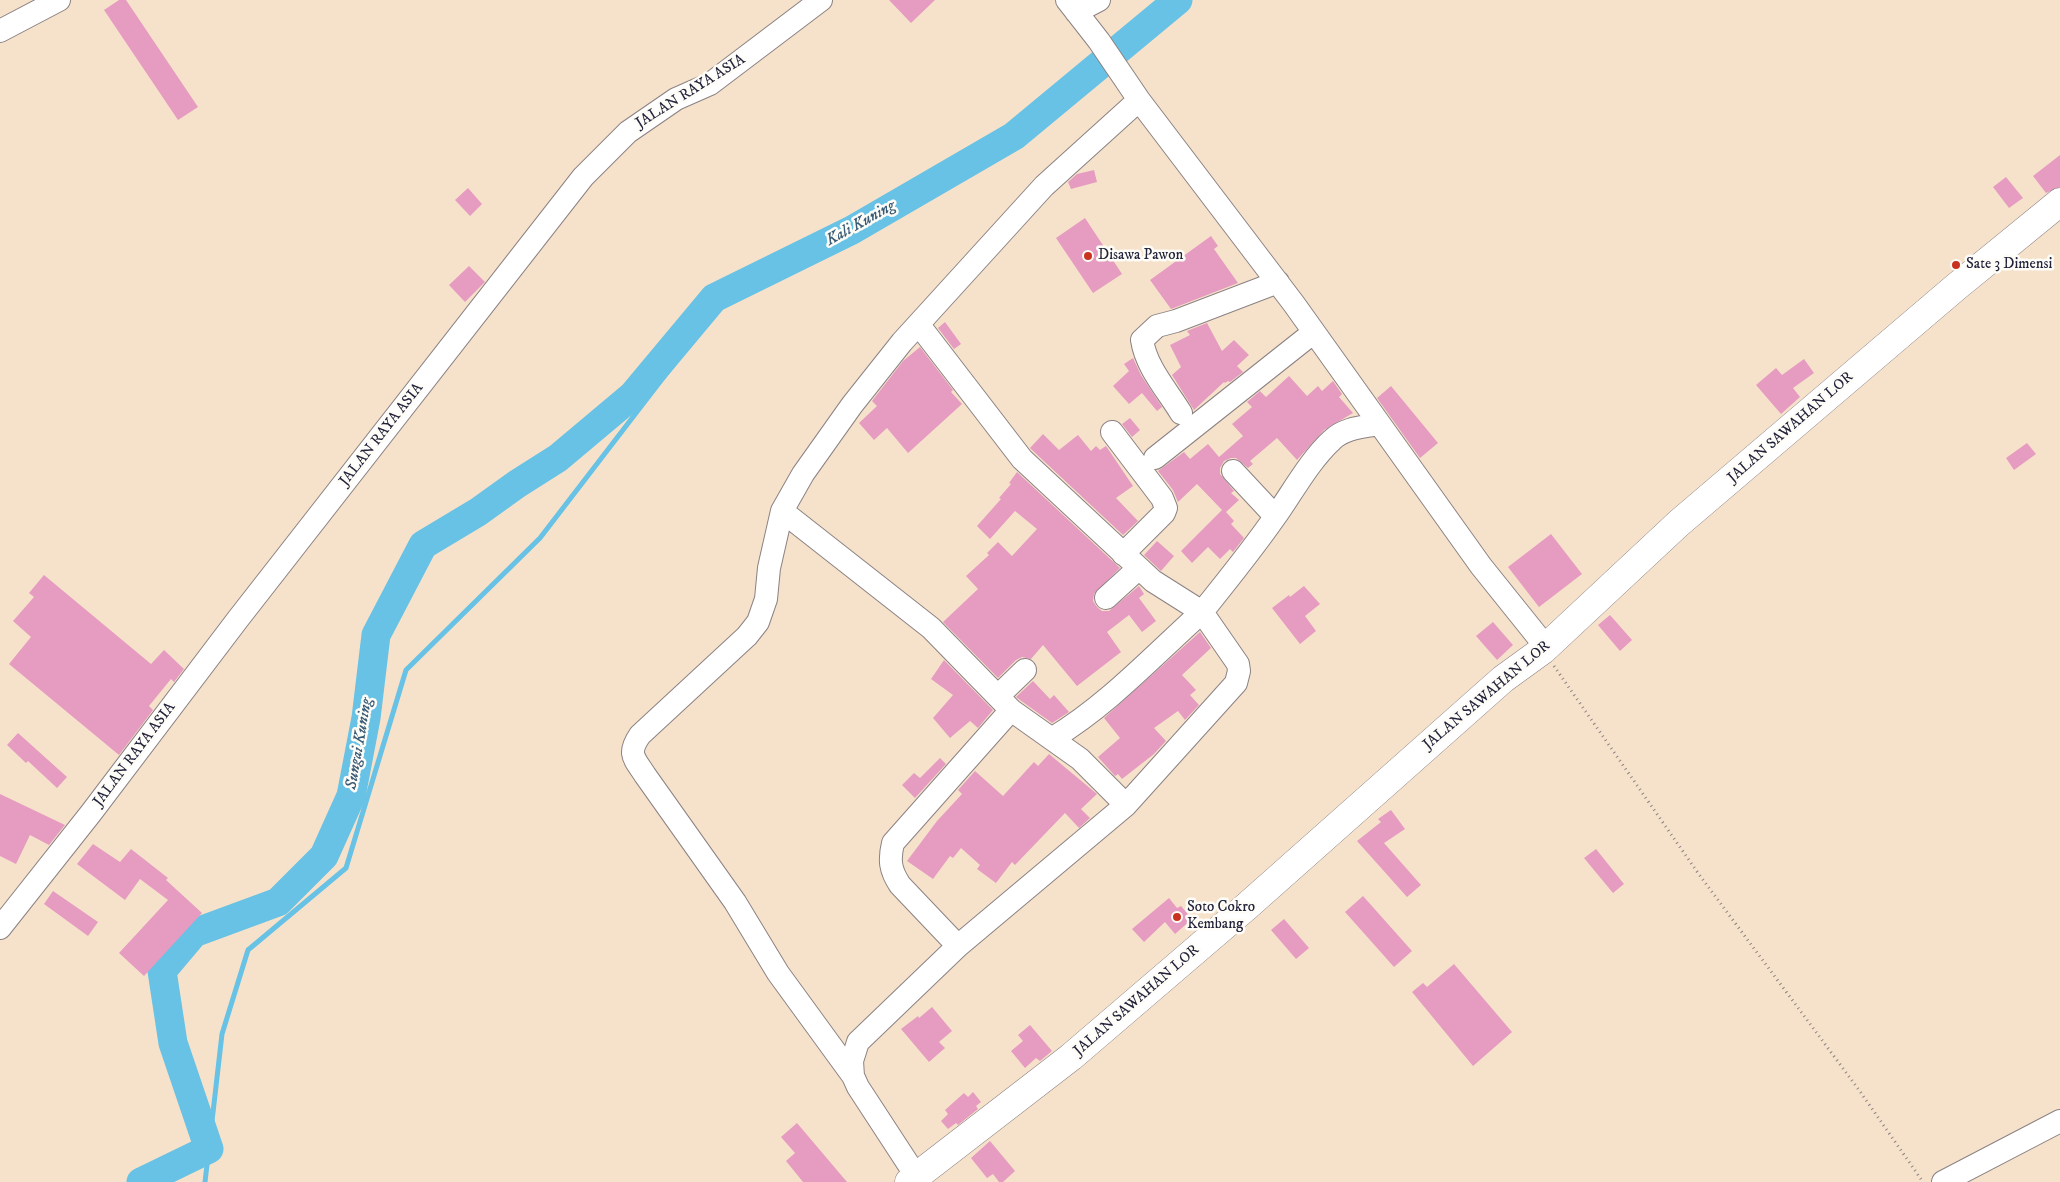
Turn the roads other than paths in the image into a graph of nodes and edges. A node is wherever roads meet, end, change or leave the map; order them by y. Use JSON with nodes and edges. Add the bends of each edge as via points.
{"nodes":[{"id":1,"x":59,"y":0,"type":"edge"},
{"id":2,"x":820,"y":0,"type":"edge"},
{"id":3,"x":1099,"y":0,"type":"edge"},
{"id":4,"x":1072,"y":6,"type":"edge"},
{"id":5,"x":0,"y":31,"type":"edge"},
{"id":6,"x":1139,"y":100,"type":"junction"},
{"id":7,"x":2060,"y":202,"type":"edge"},
{"id":8,"x":1278,"y":282,"type":"junction"},
{"id":9,"x":918,"y":325,"type":"junction"},
{"id":10,"x":1314,"y":332,"type":"junction"},
{"id":11,"x":1181,"y":413,"type":"dead end"},
{"id":12,"x":1378,"y":424,"type":"junction"},
{"id":13,"x":1112,"y":432,"type":"dead end"},
{"id":14,"x":1155,"y":458,"type":"dead end"},
{"id":15,"x":1233,"y":471,"type":"dead end"},
{"id":16,"x":782,"y":511,"type":"junction"},
{"id":17,"x":1275,"y":516,"type":"junction"},
{"id":18,"x":1131,"y":561,"type":"junction"},
{"id":19,"x":1106,"y":598,"type":"dead end"},
{"id":20,"x":1202,"y":612,"type":"junction"},
{"id":21,"x":1544,"y":648,"type":"junction"},
{"id":22,"x":1025,"y":670,"type":"dead end"},
{"id":23,"x":1004,"y":703,"type":"junction"},
{"id":24,"x":1053,"y":738,"type":"junction"},
{"id":25,"x":1126,"y":806,"type":"junction"},
{"id":26,"x":0,"y":928,"type":"edge"},
{"id":27,"x":958,"y":946,"type":"junction"},
{"id":28,"x":853,"y":1076,"type":"junction"},
{"id":29,"x":2060,"y":1121,"type":"edge"},
{"id":30,"x":915,"y":1180,"type":"edge"},
{"id":31,"x":1943,"y":1182,"type":"edge"}],
"edges":[{"from":1,"to":5,"type":"street"},
{"from":2,"to":26,"type":"street","name":"JALAN RAYA ASIA","via":[[710,84],[676,99],[628,132],[583,177]]},
{"from":3,"to":4,"type":"street"},
{"from":4,"to":6,"type":"street"},
{"from":6,"to":8,"type":"street"},
{"from":6,"to":9,"type":"street","via":[[1044,186]]},
{"from":7,"to":21,"type":"main road","name":"JALAN SAWAHAN LOR","via":[[1679,523]]},
{"from":8,"to":10,"type":"street"},
{"from":8,"to":11,"type":"street","via":[[1157,326],[1142,340],[1149,362]]},
{"from":9,"to":16,"type":"street","via":[[852,405]]},
{"from":9,"to":18,"type":"street","via":[[1022,459]]},
{"from":10,"to":12,"type":"street"},
{"from":10,"to":14,"type":"street"},
{"from":12,"to":17,"type":"street","via":[[1356,428],[1332,439]]},
{"from":12,"to":21,"type":"street"},
{"from":13,"to":18,"type":"street","via":[[1162,498],[1166,508]]},
{"from":15,"to":17,"type":"street"},
{"from":16,"to":23,"type":"street","via":[[931,628]]},
{"from":16,"to":28,"type":"street","via":[[769,568],[766,599],[758,622],[747,636],[640,735],[632,746],[633,756],[735,902],[778,973]]},
{"from":17,"to":20,"type":"street"},
{"from":18,"to":19,"type":"street"},
{"from":18,"to":20,"type":"street","via":[[1153,581]]},
{"from":20,"to":24,"type":"street","via":[[1099,706]]},
{"from":20,"to":25,"type":"street","via":[[1238,664],[1236,683]]},
{"from":21,"to":30,"type":"main road","name":"JALAN SAWAHAN LOR","via":[[1503,679],[1071,1057]]},
{"from":22,"to":23,"type":"street"},
{"from":23,"to":24,"type":"street"},
{"from":23,"to":27,"type":"street","via":[[893,843],[890,858],[896,879]]},
{"from":24,"to":25,"type":"street","via":[[1080,759]]},
{"from":25,"to":27,"type":"street"},
{"from":27,"to":28,"type":"street","via":[[858,1042],[852,1060]]},
{"from":28,"to":30,"type":"street"},
{"from":29,"to":31,"type":"street"}]}
